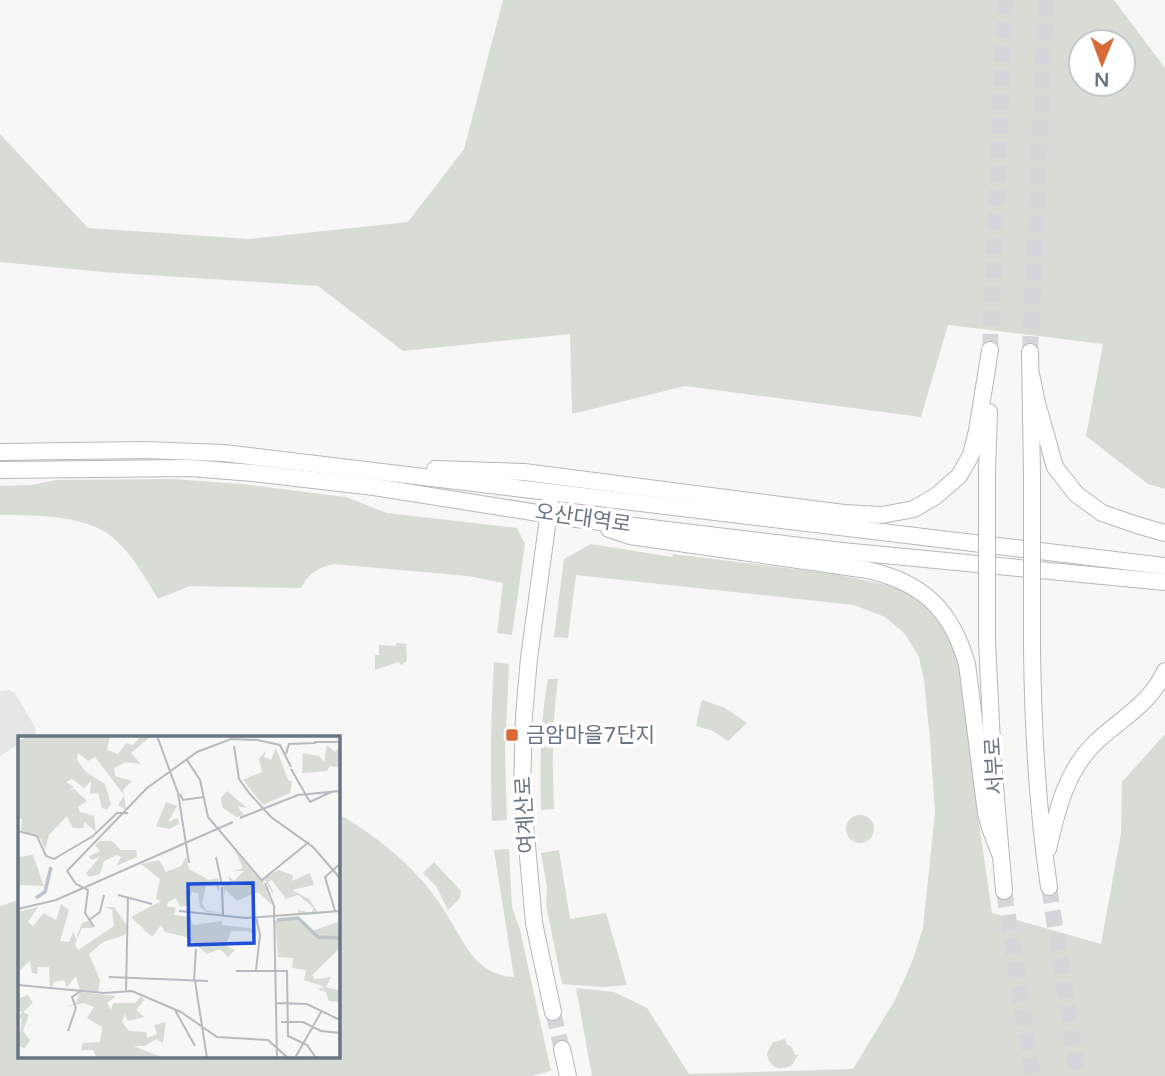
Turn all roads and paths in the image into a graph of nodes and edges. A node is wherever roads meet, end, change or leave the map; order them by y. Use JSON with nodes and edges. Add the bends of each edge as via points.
{"nodes":[{"id":1,"x":1030,"y":352,"type":"tunnel mouth"},
{"id":2,"x":1031,"y":374,"type":"junction"},
{"id":3,"x":0,"y":452,"type":"edge"},
{"id":4,"x":344,"y":467,"type":"junction"},
{"id":5,"x":0,"y":470,"type":"edge"},
{"id":6,"x":552,"y":492,"type":"junction"},
{"id":7,"x":549,"y":515,"type":"junction"},
{"id":8,"x":576,"y":519,"type":"junction"},
{"id":9,"x":1165,"y":533,"type":"edge"},
{"id":10,"x":1165,"y":566,"type":"edge"},
{"id":11,"x":1165,"y":582,"type":"edge"},
{"id":12,"x":1165,"y":671,"type":"edge"},
{"id":13,"x":1000,"y":855,"type":"junction"},
{"id":14,"x":1045,"y":862,"type":"junction"},
{"id":15,"x":1049,"y":887,"type":"tunnel mouth"},
{"id":16,"x":1004,"y":891,"type":"tunnel mouth"},
{"id":17,"x":553,"y":1012,"type":"tunnel mouth"},
{"id":18,"x":562,"y":1049,"type":"tunnel mouth"},
{"id":19,"x":568,"y":1076,"type":"edge"}],
"edges":[{"from":1,"to":2,"type":"main road"},
{"from":2,"to":9,"type":"main road","via":[[1055,467],[1076,494],[1102,513]]},
{"from":2,"to":14,"type":"main road","name":"서부로","bridge":true,"via":[[1033,706]]},
{"from":3,"to":4,"type":"main road","name":"오산대역로","via":[[198,451]]},
{"from":4,"to":6,"type":"main road","name":"오산대역로"},
{"from":4,"to":13,"type":"main road","name":"서부로","bridge":true,"via":[[524,472],[882,515],[914,509],[959,476],[977,431],[990,350],[987,640]]},
{"from":5,"to":7,"type":"main road","name":"오산대역로","via":[[181,468],[241,472],[374,487]]},
{"from":6,"to":7,"type":"main road","name":"여계산로"},
{"from":6,"to":10,"type":"main road","name":"오산대역로"},
{"from":7,"to":8,"type":"main road","name":"오산대역로"},
{"from":7,"to":17,"type":"main road","name":"여계산로","via":[[528,670],[522,790],[534,923]]},
{"from":8,"to":11,"type":"main road","name":"오산대역로"},
{"from":8,"to":13,"type":"main road","via":[[630,536],[868,570],[892,576],[930,599],[962,645],[986,813]]},
{"from":12,"to":14,"type":"main road","via":[[1150,695],[1081,759],[1061,795]]},
{"from":13,"to":16,"type":"main road","name":"서부로"},
{"from":14,"to":15,"type":"main road","name":"서부로"},
{"from":18,"to":19,"type":"main road"}]}
